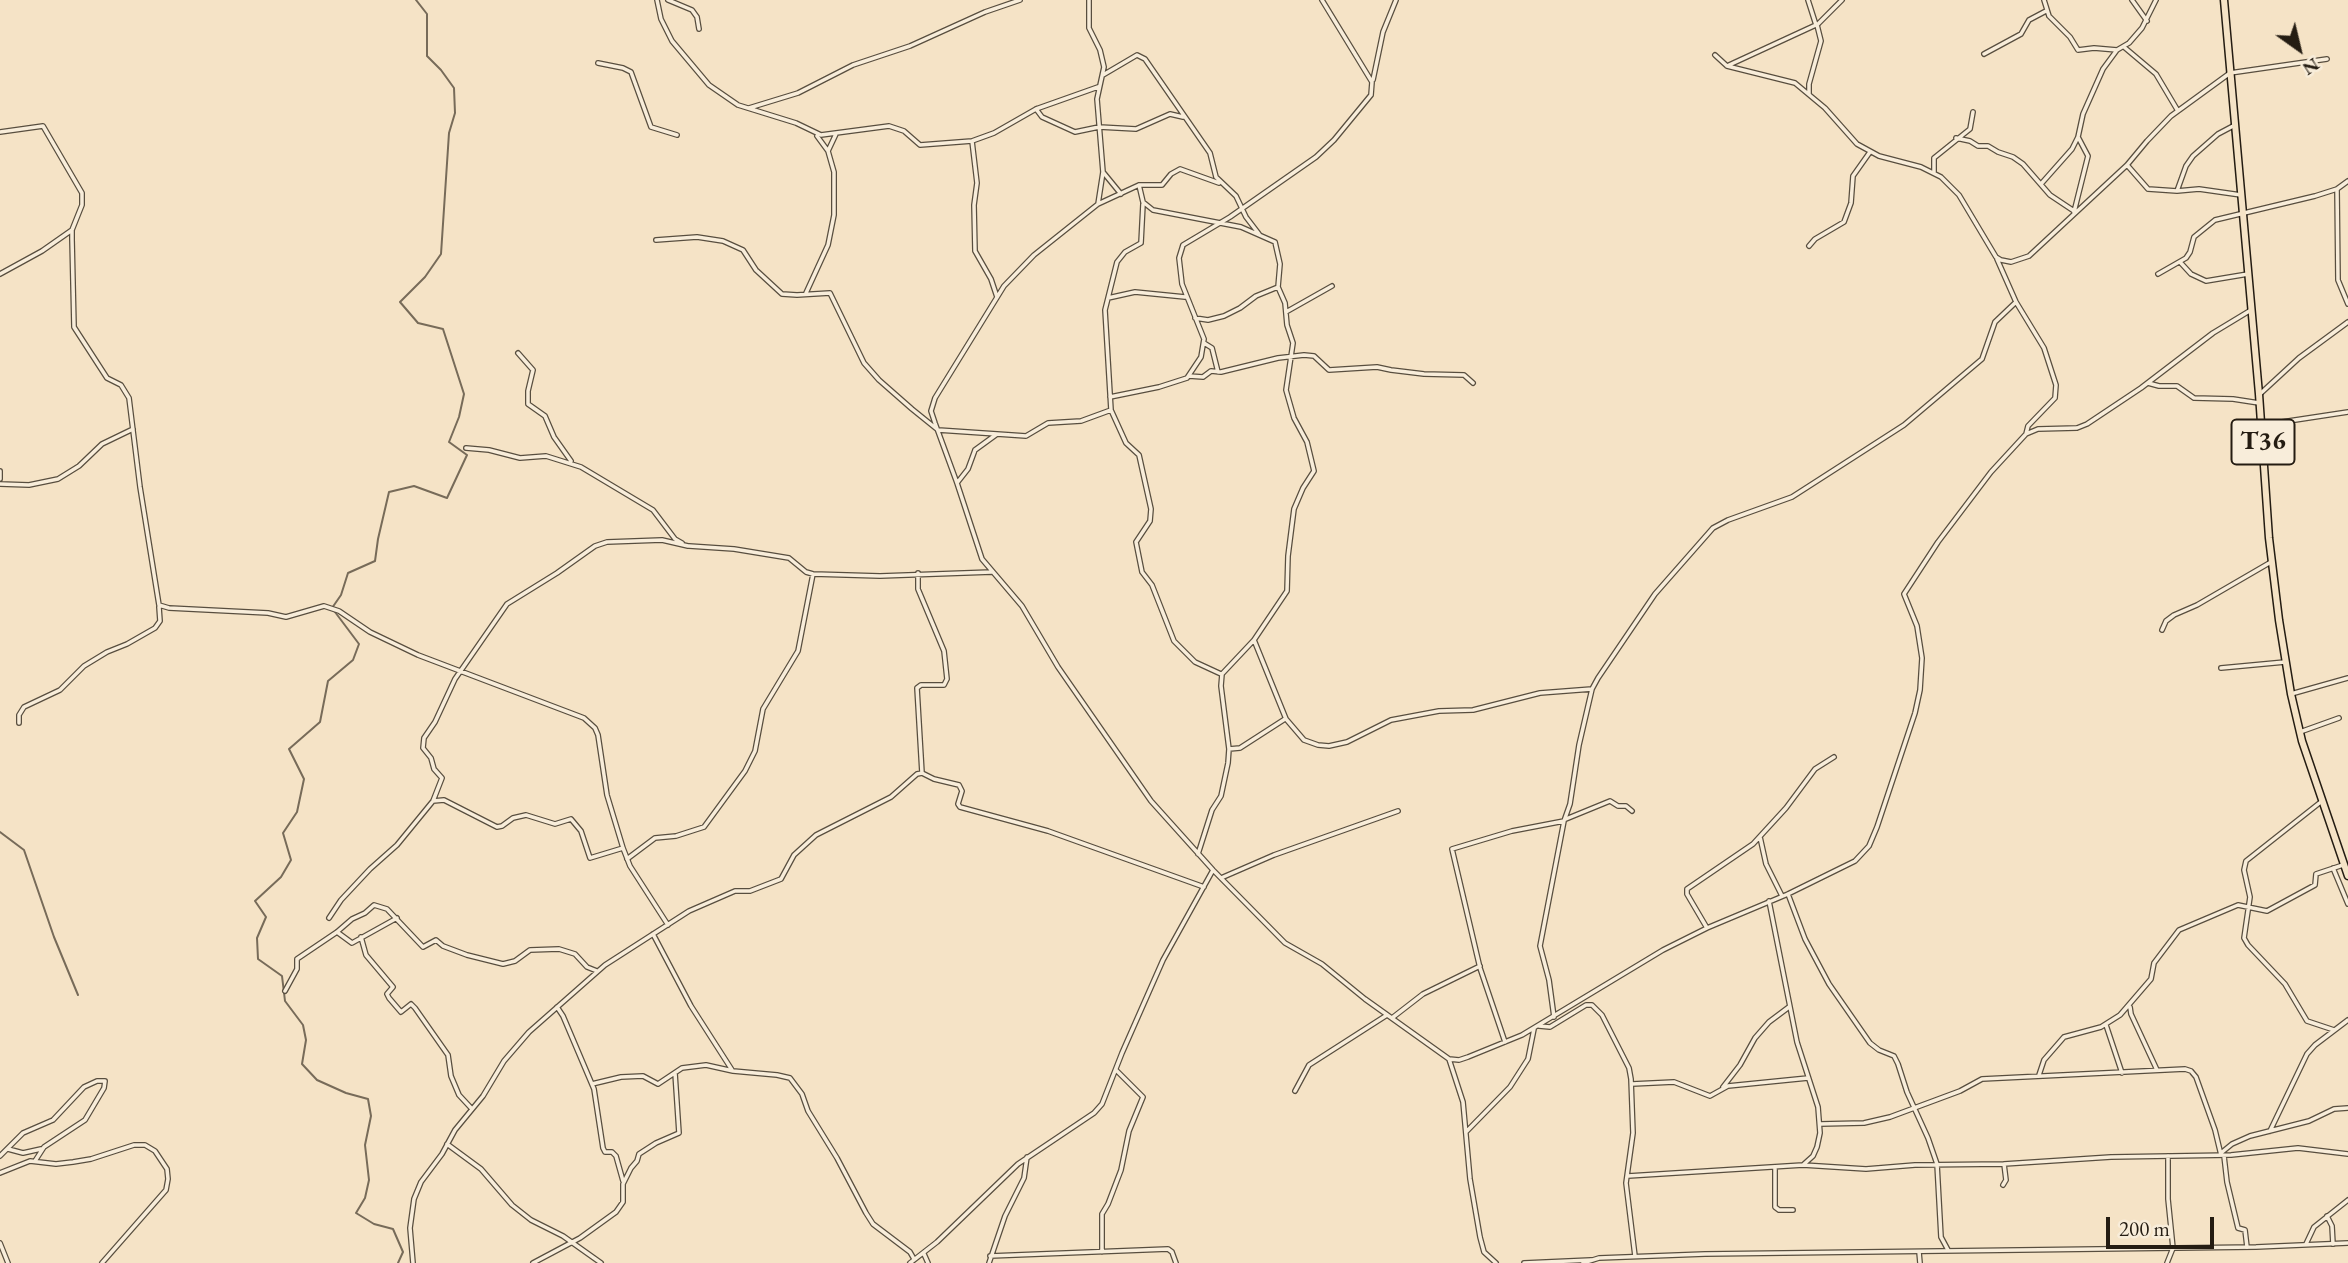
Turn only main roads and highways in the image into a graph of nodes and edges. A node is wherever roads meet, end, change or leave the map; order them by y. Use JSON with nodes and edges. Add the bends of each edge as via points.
{"nodes":[{"id":1,"x":2224,"y":0,"type":"edge"},
{"id":2,"x":2348,"y":876,"type":"edge"}],
"edges":[{"from":1,"to":2,"type":"highway","number":"T36","via":[[2272,562],[2286,662],[2300,732]]}]}
